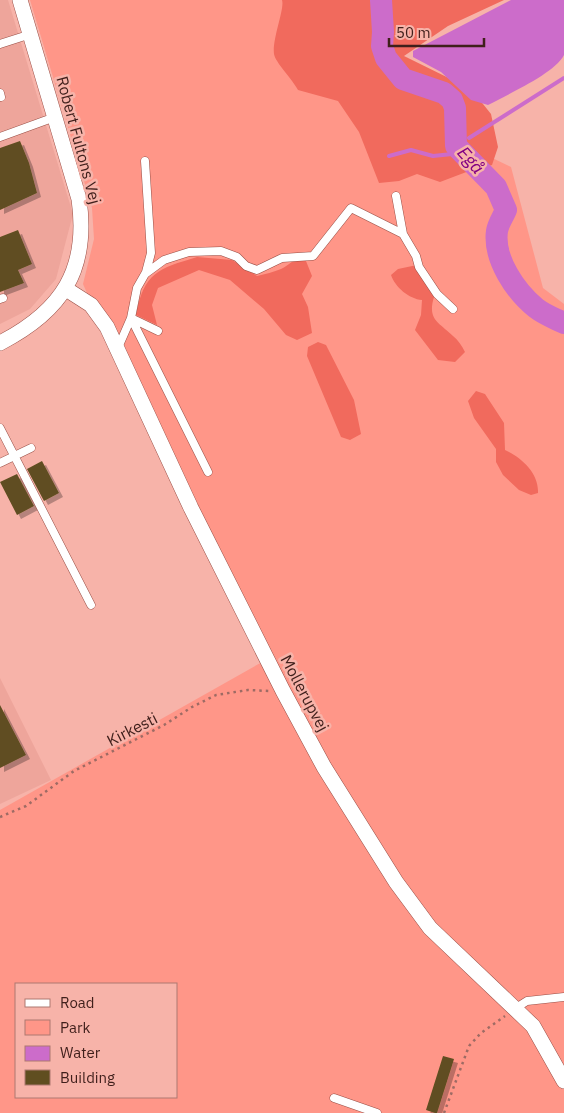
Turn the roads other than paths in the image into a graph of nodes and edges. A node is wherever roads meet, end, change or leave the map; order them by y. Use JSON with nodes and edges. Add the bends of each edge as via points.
{"nodes":[{"id":1,"x":20,"y":0,"type":"edge"},
{"id":2,"x":30,"y":34,"type":"junction"},
{"id":3,"x":0,"y":44,"type":"edge"},
{"id":4,"x":55,"y":117,"type":"junction"},
{"id":5,"x":0,"y":137,"type":"edge"},
{"id":6,"x":145,"y":161,"type":"dead end"},
{"id":7,"x":396,"y":196,"type":"dead end"},
{"id":8,"x":403,"y":234,"type":"junction"},
{"id":9,"x":145,"y":274,"type":"junction"},
{"id":10,"x":66,"y":289,"type":"junction"},
{"id":11,"x":453,"y":309,"type":"dead end"},
{"id":12,"x":131,"y":318,"type":"junction"},
{"id":13,"x":158,"y":331,"type":"dead end"},
{"id":14,"x":0,"y":343,"type":"edge"},
{"id":15,"x":117,"y":350,"type":"junction"},
{"id":16,"x":0,"y":428,"type":"edge"},
{"id":17,"x":31,"y":448,"type":"dead end"},
{"id":18,"x":14,"y":456,"type":"junction"},
{"id":19,"x":0,"y":463,"type":"edge"},
{"id":20,"x":208,"y":472,"type":"dead end"},
{"id":21,"x":91,"y":605,"type":"dead end"},
{"id":22,"x":564,"y":997,"type":"edge"},
{"id":23,"x":516,"y":1008,"type":"junction"},
{"id":24,"x":564,"y":1081,"type":"edge"},
{"id":25,"x":334,"y":1098,"type":"dead end"},
{"id":26,"x":377,"y":1113,"type":"edge"}],
"edges":[{"from":1,"to":2,"type":"street","name":"Robert Fultons Vej"},
{"from":2,"to":3,"type":"lane"},
{"from":2,"to":4,"type":"street","name":"Robert Fultons Vej"},
{"from":4,"to":5,"type":"lane"},
{"from":4,"to":10,"type":"street","name":"Robert Fultons Vej","via":[[79,199],[82,223],[80,246]]},
{"from":6,"to":9,"type":"lane","via":[[151,253]]},
{"from":7,"to":8,"type":"lane"},
{"from":8,"to":9,"type":"lane","via":[[350,208],[312,256],[282,258],[257,270],[222,250],[189,252],[164,260]]},
{"from":8,"to":11,"type":"lane","via":[[425,278]]},
{"from":9,"to":12,"type":"lane","via":[[137,288]]},
{"from":10,"to":14,"type":"street","via":[[48,312],[24,331]]},
{"from":10,"to":15,"type":"street","name":"Mollerupvej","via":[[91,305],[107,327]]},
{"from":12,"to":13,"type":"lane"},
{"from":12,"to":15,"type":"lane"},
{"from":12,"to":20,"type":"lane"},
{"from":15,"to":23,"type":"street","name":"Mollerupvej","via":[[191,508],[324,767],[424,921],[460,960]]},
{"from":16,"to":18,"type":"lane"},
{"from":17,"to":18,"type":"lane"},
{"from":18,"to":19,"type":"lane"},
{"from":18,"to":21,"type":"lane"},
{"from":22,"to":23,"type":"lane","via":[[527,1001]]},
{"from":23,"to":24,"type":"street","name":"Mollerupvej","via":[[533,1026]]},
{"from":25,"to":26,"type":"lane"}]}
